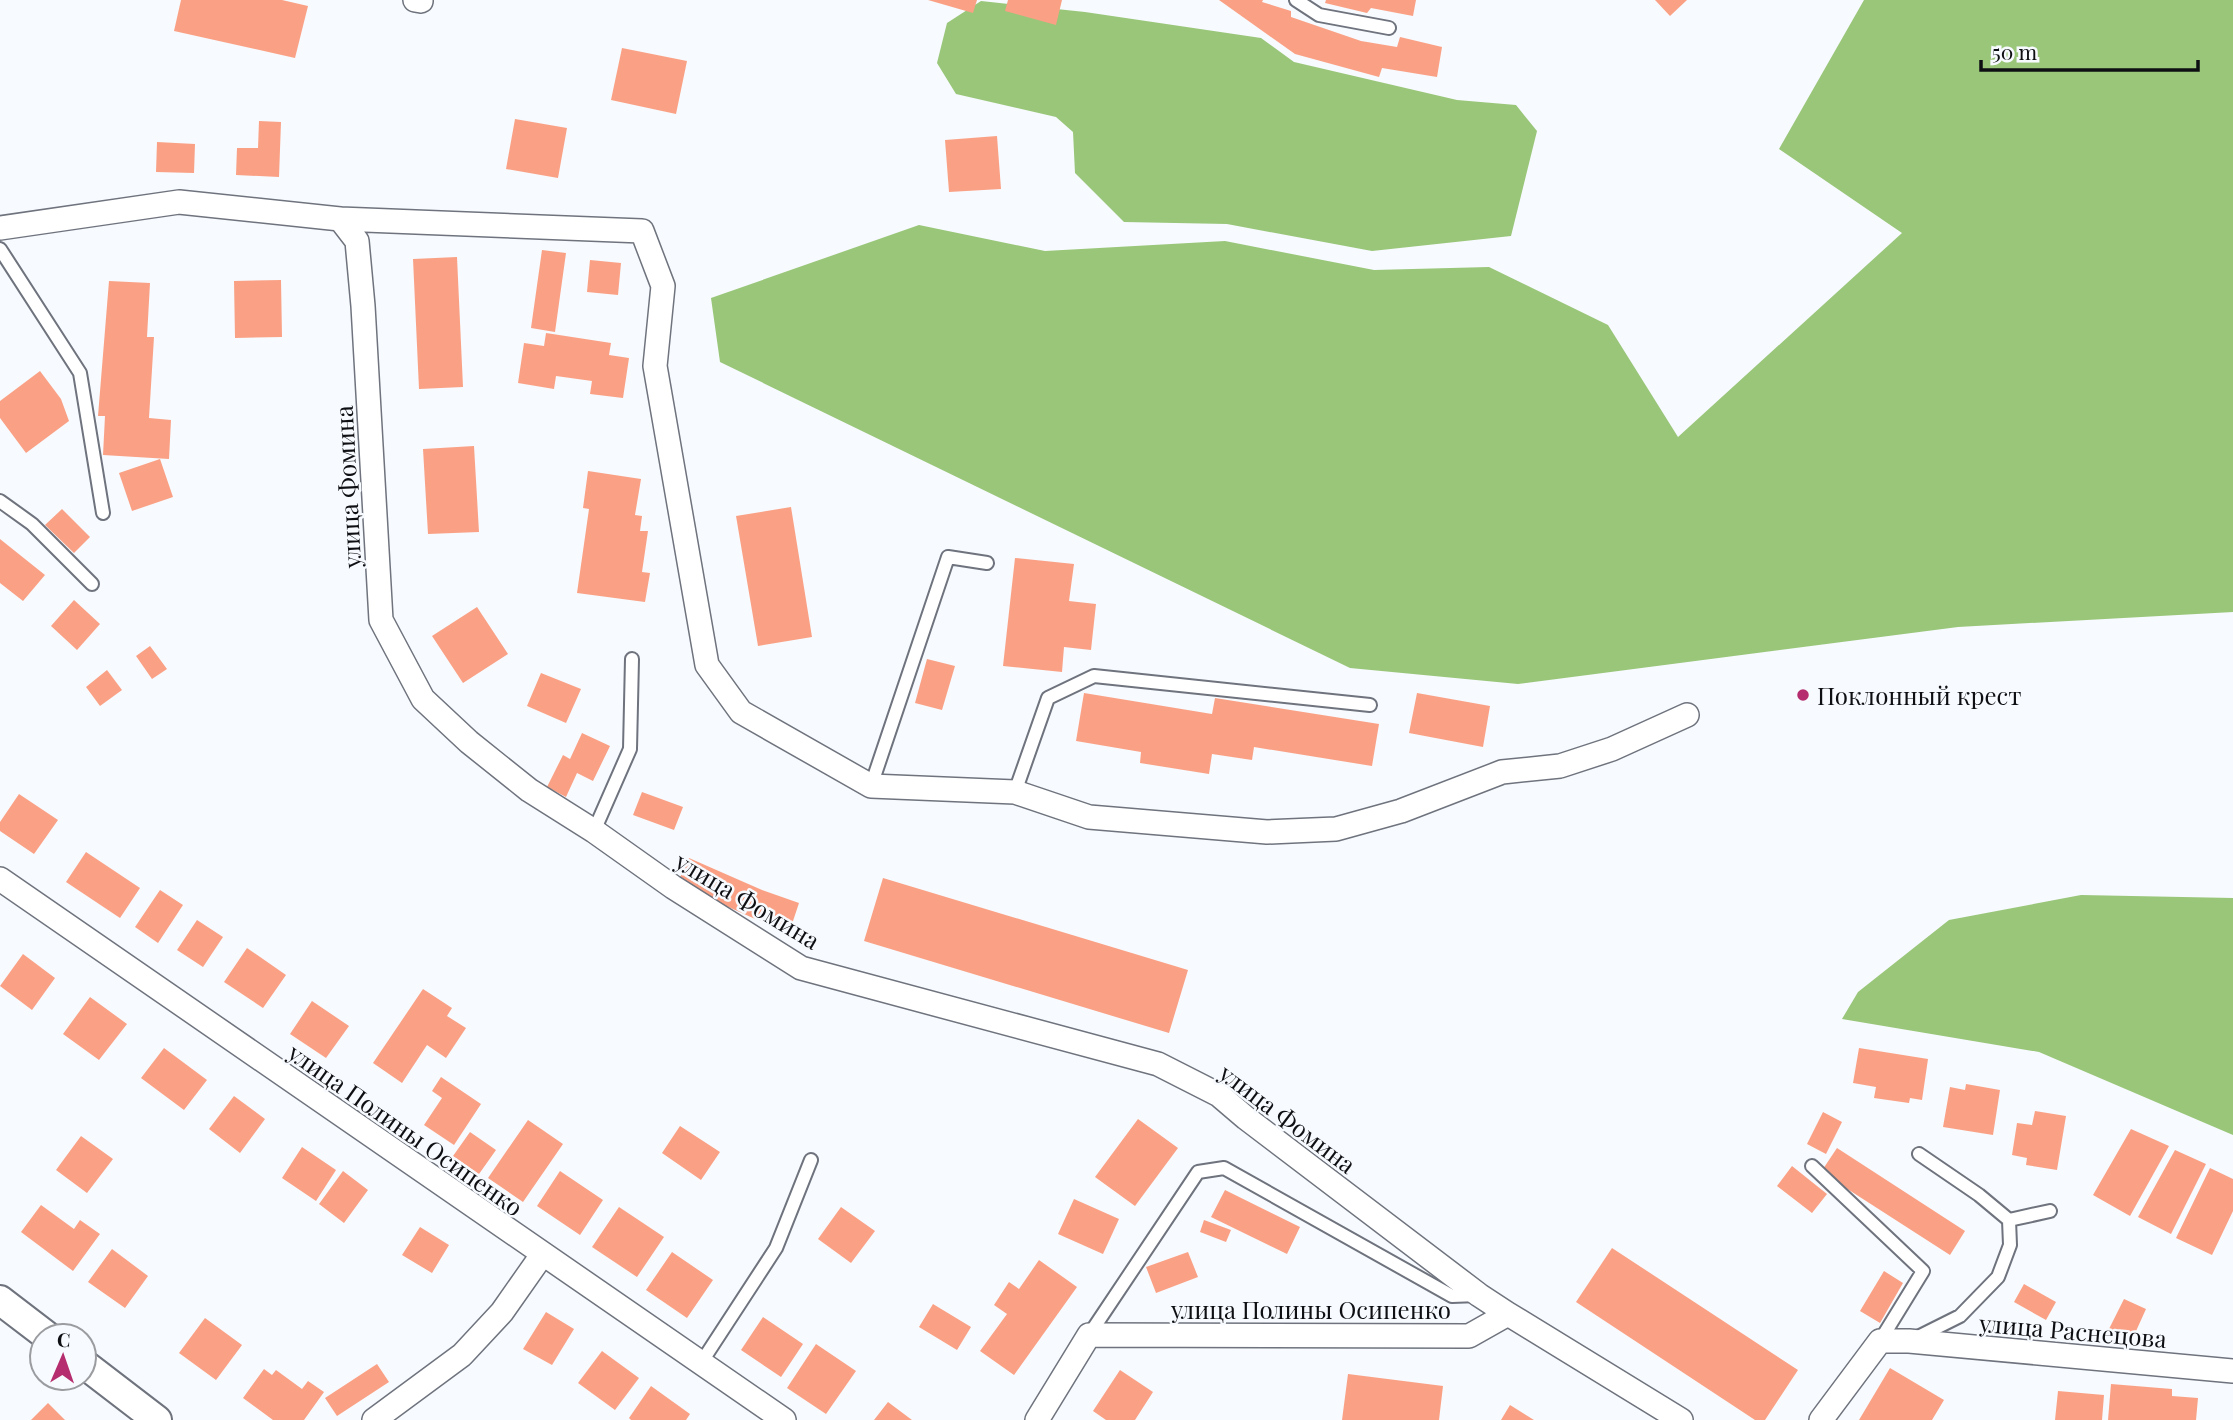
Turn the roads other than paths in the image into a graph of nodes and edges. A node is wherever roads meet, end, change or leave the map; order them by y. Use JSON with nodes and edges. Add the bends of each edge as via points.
{"nodes":[{"id":1,"x":1296,"y":0,"type":"edge"},
{"id":2,"x":1389,"y":27,"type":"dead end"},
{"id":3,"x":340,"y":219,"type":"junction"},
{"id":4,"x":0,"y":228,"type":"edge"},
{"id":5,"x":0,"y":249,"type":"edge"},
{"id":6,"x":0,"y":501,"type":"edge"},
{"id":7,"x":103,"y":513,"type":"dead end"},
{"id":8,"x":987,"y":563,"type":"dead end"},
{"id":9,"x":92,"y":584,"type":"dead end"},
{"id":10,"x":632,"y":659,"type":"dead end"},
{"id":11,"x":1370,"y":705,"type":"dead end"},
{"id":12,"x":1688,"y":715,"type":"dead end"},
{"id":13,"x":871,"y":786,"type":"junction"},
{"id":14,"x":1015,"y":792,"type":"junction"},
{"id":15,"x":594,"y":831,"type":"junction"},
{"id":16,"x":0,"y":879,"type":"edge"},
{"id":17,"x":1919,"y":1154,"type":"dead end"},
{"id":18,"x":811,"y":1160,"type":"dead end"},
{"id":19,"x":1812,"y":1166,"type":"dead end"},
{"id":20,"x":2050,"y":1211,"type":"dead end"},
{"id":21,"x":2009,"y":1220,"type":"junction"},
{"id":22,"x":542,"y":1255,"type":"junction"},
{"id":23,"x":1479,"y":1295,"type":"junction"},
{"id":24,"x":0,"y":1300,"type":"edge"},
{"id":25,"x":1508,"y":1314,"type":"junction"},
{"id":26,"x":29,"y":1322,"type":"edge"},
{"id":27,"x":1089,"y":1335,"type":"junction"},
{"id":28,"x":1880,"y":1341,"type":"junction"},
{"id":29,"x":1909,"y":1341,"type":"junction"},
{"id":30,"x":701,"y":1363,"type":"junction"},
{"id":31,"x":2233,"y":1371,"type":"edge"},
{"id":32,"x":98,"y":1375,"type":"edge"},
{"id":33,"x":157,"y":1420,"type":"edge"},
{"id":34,"x":373,"y":1420,"type":"edge"},
{"id":35,"x":784,"y":1420,"type":"edge"},
{"id":36,"x":1037,"y":1420,"type":"edge"},
{"id":37,"x":1681,"y":1420,"type":"edge"},
{"id":38,"x":1821,"y":1420,"type":"edge"}],
"edges":[{"from":1,"to":2,"type":"lane","via":[[1319,15]]},
{"from":3,"to":4,"type":"street","via":[[179,202]]},
{"from":3,"to":13,"type":"street","via":[[642,231],[663,286],[655,366],[707,665],[741,712]]},
{"from":3,"to":15,"type":"street","name":"улица Фомина","via":[[357,241],[381,620],[423,699],[529,790]]},
{"from":5,"to":7,"type":"lane","via":[[80,373]]},
{"from":6,"to":9,"type":"lane","via":[[32,524]]},
{"from":8,"to":13,"type":"lane","via":[[948,557]]},
{"from":10,"to":15,"type":"lane","via":[[630,749]]},
{"from":11,"to":14,"type":"lane","via":[[1094,676],[1048,698]]},
{"from":12,"to":14,"type":"street","via":[[1560,766],[1502,772],[1401,811],[1336,829],[1267,832],[1089,817]]},
{"from":13,"to":14,"type":"street"},
{"from":15,"to":23,"type":"street","name":"улица Фомина","via":[[801,968],[1158,1064],[1219,1095]]},
{"from":16,"to":22,"type":"street","name":"улица Полины Осипенко"},
{"from":17,"to":21,"type":"lane"},
{"from":18,"to":30,"type":"lane","via":[[776,1248]]},
{"from":19,"to":28,"type":"lane","via":[[1923,1271]]},
{"from":20,"to":21,"type":"lane"},
{"from":21,"to":29,"type":"lane","name":"улица Раснецова","via":[[2010,1245],[1998,1277],[1960,1316]]},
{"from":22,"to":30,"type":"street","name":"улица Полины Осипенко"},
{"from":22,"to":34,"type":"street","via":[[502,1312],[462,1355]]},
{"from":23,"to":25,"type":"street","name":"улица Фомина"},
{"from":23,"to":27,"type":"lane","via":[[1452,1296],[1224,1168],[1198,1172]]},
{"from":24,"to":26,"type":"street"},
{"from":25,"to":27,"type":"street","name":"улица Полины Осипенко","via":[[1469,1336]]},
{"from":25,"to":37,"type":"street"},
{"from":27,"to":36,"type":"street"},
{"from":28,"to":29,"type":"street","name":"улица Раснецова"},
{"from":28,"to":38,"type":"street"},
{"from":29,"to":31,"type":"street","name":"улица Раснецова"},
{"from":30,"to":35,"type":"street","name":"улица Полины Осипенко"},
{"from":32,"to":33,"type":"street"}]}
